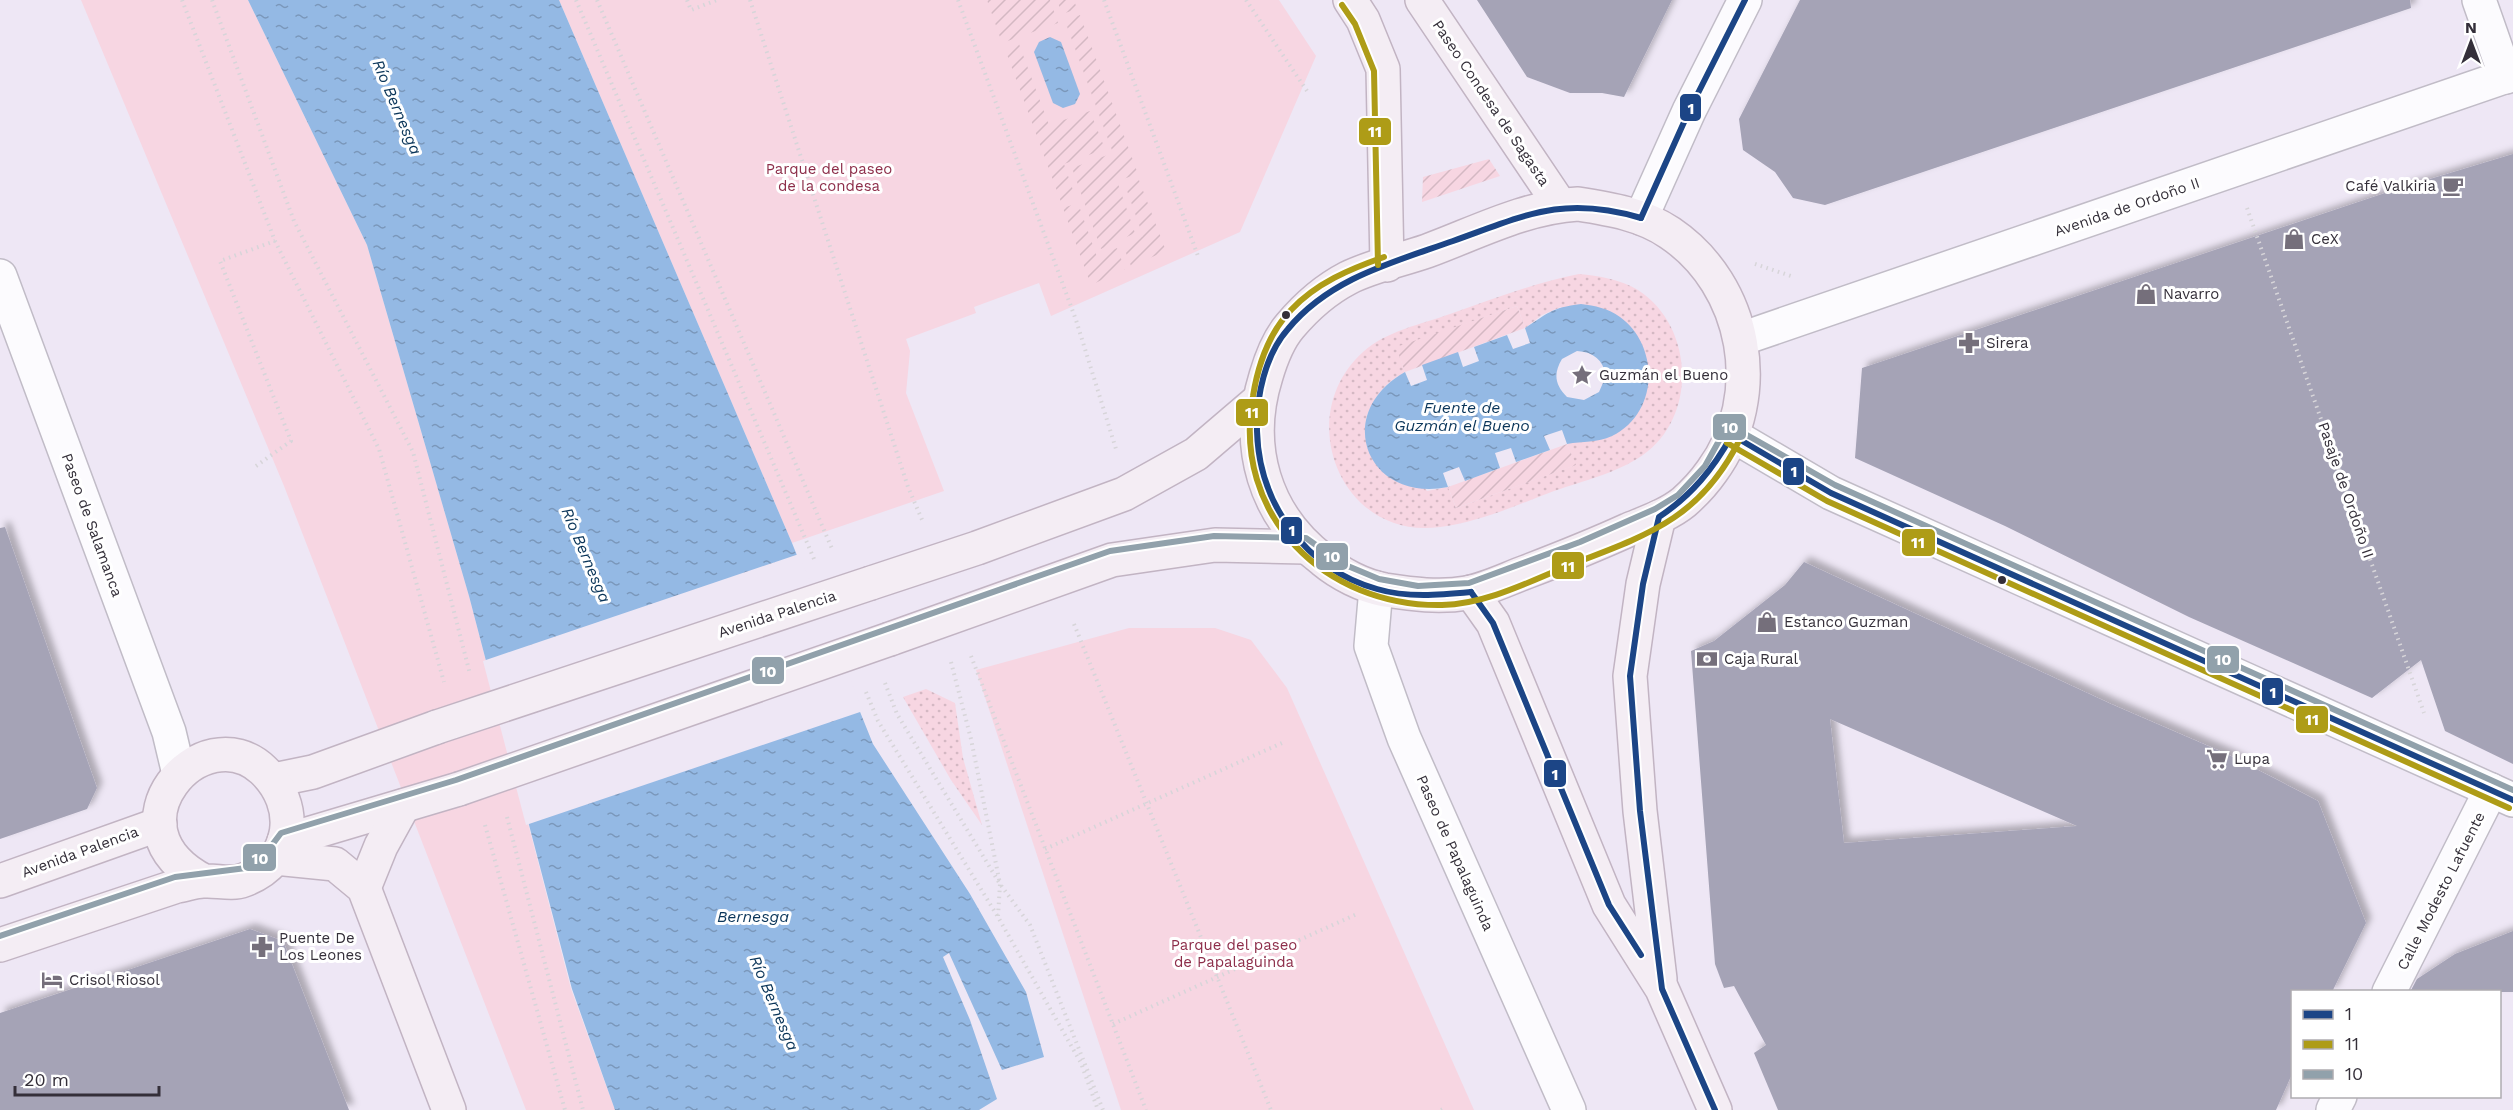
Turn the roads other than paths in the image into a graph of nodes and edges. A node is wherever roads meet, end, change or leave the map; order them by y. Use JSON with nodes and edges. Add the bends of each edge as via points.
{"nodes":[{"id":1,"x":1350,"y":0,"type":"edge"},
{"id":2,"x":1422,"y":0,"type":"edge"},
{"id":3,"x":1745,"y":0,"type":"edge"},
{"id":4,"x":2479,"y":0,"type":"edge"},
{"id":5,"x":2510,"y":76,"type":"edge"},
{"id":6,"x":1560,"y":205,"type":"junction"},
{"id":7,"x":1641,"y":218,"type":"junction"},
{"id":8,"x":1387,"y":265,"type":"junction"},
{"id":9,"x":0,"y":276,"type":"edge"},
{"id":10,"x":1741,"y":339,"type":"junction"},
{"id":11,"x":1258,"y":401,"type":"junction"},
{"id":12,"x":1732,"y":435,"type":"junction"},
{"id":13,"x":1659,"y":517,"type":"junction"},
{"id":14,"x":1305,"y":547,"type":"junction"},
{"id":15,"x":1376,"y":588,"type":"junction"},
{"id":16,"x":1471,"y":592,"type":"junction"},
{"id":17,"x":179,"y":774,"type":"junction"},
{"id":18,"x":274,"y":780,"type":"junction"},
{"id":19,"x":2502,"y":795,"type":"edge"},
{"id":20,"x":403,"y":806,"type":"junction"},
{"id":21,"x":160,"y":824,"type":"junction"},
{"id":22,"x":280,"y":850,"type":"junction"},
{"id":23,"x":0,"y":881,"type":"edge"},
{"id":24,"x":204,"y":881,"type":"junction"},
{"id":25,"x":364,"y":888,"type":"junction"},
{"id":26,"x":0,"y":945,"type":"edge"},
{"id":27,"x":1662,"y":989,"type":"junction"},
{"id":28,"x":2391,"y":990,"type":"edge"},
{"id":29,"x":449,"y":1110,"type":"edge"},
{"id":30,"x":1569,"y":1110,"type":"edge"},
{"id":31,"x":1715,"y":1110,"type":"edge"}],
"edges":[{"from":1,"to":8,"type":"main road","via":[[1363,20],[1383,69]]},
{"from":2,"to":6,"type":"main road","name":"Paseo Condesa de Sagasta"},
{"from":3,"to":7,"type":"street"},
{"from":4,"to":5,"type":"street"},
{"from":5,"to":10,"type":"street","name":"Avenida de Ordoño II"},
{"from":6,"to":7,"type":"main road","via":[[1618,210]]},
{"from":6,"to":8,"type":"main road","via":[[1539,209]]},
{"from":7,"to":10,"type":"main road","via":[[1678,240],[1714,278],[1734,314]]},
{"from":8,"to":11,"type":"main road","via":[[1349,278],[1316,299],[1293,322],[1272,357]]},
{"from":9,"to":17,"type":"street","name":"Paseo de Salamanca","via":[[169,732]]},
{"from":10,"to":12,"type":"main road","via":[[1743,396]]},
{"from":11,"to":14,"type":"main road","via":[[1256,441],[1269,495]]},
{"from":11,"to":18,"type":"main road","name":"Avenida Palencia","bridge":true,"via":[[1196,453],[1124,494],[977,548],[437,727],[313,772]]},
{"from":12,"to":13,"type":"main road","via":[[1712,471],[1684,502]]},
{"from":12,"to":19,"type":"street","via":[[1831,493]]},
{"from":13,"to":16,"type":"main road"},
{"from":13,"to":27,"type":"main road","via":[[1643,584],[1630,676],[1640,811]]},
{"from":14,"to":15,"type":"main road","via":[[1338,572]]},
{"from":14,"to":20,"type":"main road","bridge":true,"via":[[1215,545],[1112,560]]},
{"from":15,"to":16,"type":"main road","via":[[1417,595]]},
{"from":15,"to":30,"type":"street","name":"Paseo de Papalaguinda","via":[[1371,646],[1400,727]]},
{"from":16,"to":27,"type":"main road","via":[[1492,623],[1610,905]]},
{"from":17,"to":18,"type":"main road","name":"Avenida Palencia","via":[[196,762],[217,756],[238,757],[258,765]]},
{"from":17,"to":21,"type":"main road","name":"Avenida Palencia","via":[[167,788]]},
{"from":18,"to":22,"type":"main road","name":"Avenida Palencia","via":[[287,808],[288,825]]},
{"from":19,"to":28,"type":"street","name":"Calle Modesto Lafuente"},
{"from":20,"to":22,"type":"main road"},
{"from":20,"to":25,"type":"main road"},
{"from":21,"to":23,"type":"main road","name":"Avenida Palencia"},
{"from":21,"to":24,"type":"main road","name":"Avenida Palencia","via":[[173,859]]},
{"from":22,"to":24,"type":"main road","via":[[261,872],[243,881]]},
{"from":22,"to":25,"type":"main road","via":[[335,864]]},
{"from":24,"to":26,"type":"main road","via":[[177,886]]},
{"from":25,"to":29,"type":"main road"},
{"from":27,"to":31,"type":"main road"}]}
